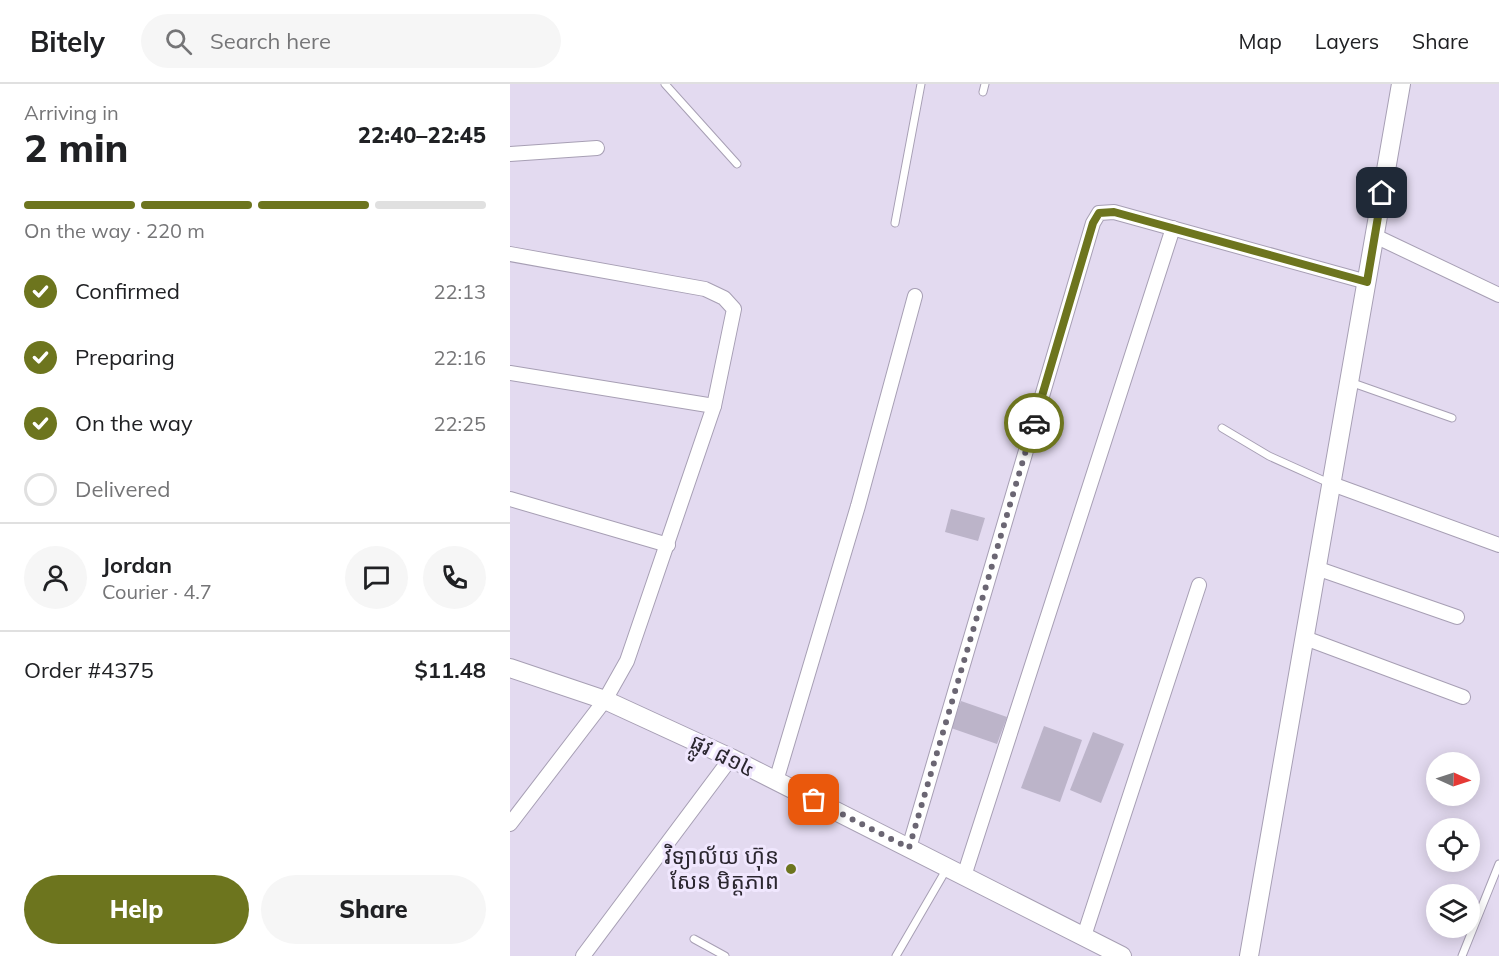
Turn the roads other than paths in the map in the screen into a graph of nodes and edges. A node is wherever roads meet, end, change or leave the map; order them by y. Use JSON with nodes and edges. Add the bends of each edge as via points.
{"nodes":[{"id":1,"x":665,"y":84,"type":"edge"},
{"id":2,"x":921,"y":84,"type":"edge"},
{"id":3,"x":1401,"y":84,"type":"edge"},
{"id":4,"x":597,"y":148,"type":"dead end"},
{"id":5,"x":510,"y":154,"type":"edge"},
{"id":6,"x":737,"y":164,"type":"dead end"},
{"id":7,"x":895,"y":223,"type":"dead end"},
{"id":8,"x":1173,"y":228,"type":"junction"},
{"id":9,"x":1375,"y":236,"type":"junction"},
{"id":10,"x":510,"y":254,"type":"edge"},
{"id":11,"x":1367,"y":282,"type":"junction"},
{"id":12,"x":1499,"y":295,"type":"edge"},
{"id":13,"x":915,"y":296,"type":"dead end"},
{"id":14,"x":510,"y":374,"type":"edge"},
{"id":15,"x":1350,"y":382,"type":"junction"},
{"id":16,"x":714,"y":406,"type":"junction"},
{"id":17,"x":1452,"y":418,"type":"dead end"},
{"id":18,"x":1222,"y":428,"type":"dead end"},
{"id":19,"x":1332,"y":484,"type":"junction"},
{"id":20,"x":510,"y":499,"type":"edge"},
{"id":21,"x":668,"y":544,"type":"junction"},
{"id":22,"x":1499,"y":545,"type":"edge"},
{"id":23,"x":1319,"y":569,"type":"junction"},
{"id":24,"x":1199,"y":585,"type":"dead end"},
{"id":25,"x":1457,"y":617,"type":"dead end"},
{"id":26,"x":1305,"y":638,"type":"junction"},
{"id":27,"x":510,"y":668,"type":"edge"},
{"id":28,"x":1463,"y":697,"type":"dead end"},
{"id":29,"x":604,"y":700,"type":"junction"},
{"id":30,"x":731,"y":758,"type":"junction"},
{"id":31,"x":776,"y":781,"type":"junction"},
{"id":32,"x":510,"y":824,"type":"edge"},
{"id":33,"x":909,"y":848,"type":"junction"},
{"id":34,"x":1499,"y":864,"type":"edge"},
{"id":35,"x":948,"y":868,"type":"junction"},
{"id":36,"x":964,"y":876,"type":"junction"},
{"id":37,"x":1084,"y":936,"type":"junction"},
{"id":38,"x":694,"y":939,"type":"dead end"},
{"id":39,"x":1116,"y":955,"type":"edge"},
{"id":40,"x":583,"y":956,"type":"edge"},
{"id":41,"x":725,"y":956,"type":"edge"},
{"id":42,"x":897,"y":956,"type":"edge"},
{"id":43,"x":1249,"y":956,"type":"edge"},
{"id":44,"x":1462,"y":956,"type":"edge"}],
"edges":[{"from":1,"to":6,"type":"lane"},
{"from":2,"to":7,"type":"lane"},
{"from":3,"to":9,"type":"street"},
{"from":4,"to":5,"type":"street"},
{"from":8,"to":11,"type":"street"},
{"from":8,"to":33,"type":"street","via":[[1114,212],[1099,213],[1093,223]]},
{"from":8,"to":36,"type":"street"},
{"from":9,"to":11,"type":"street"},
{"from":9,"to":12,"type":"street"},
{"from":10,"to":16,"type":"street","via":[[705,289],[724,298],[734,309]]},
{"from":11,"to":15,"type":"street"},
{"from":13,"to":31,"type":"street","via":[[858,506]]},
{"from":14,"to":16,"type":"street"},
{"from":15,"to":17,"type":"lane"},
{"from":15,"to":19,"type":"street"},
{"from":16,"to":21,"type":"street"},
{"from":18,"to":19,"type":"lane","via":[[1269,456]]},
{"from":19,"to":22,"type":"street"},
{"from":19,"to":23,"type":"street"},
{"from":20,"to":21,"type":"street"},
{"from":21,"to":29,"type":"street","via":[[627,661]]},
{"from":23,"to":25,"type":"street"},
{"from":23,"to":26,"type":"street"},
{"from":24,"to":37,"type":"street"},
{"from":26,"to":28,"type":"street"},
{"from":26,"to":43,"type":"street"},
{"from":27,"to":29,"type":"street","name":"ផ្លូវ ៨១៤"},
{"from":29,"to":30,"type":"street","name":"ផ្លូវ ៨១៤"},
{"from":29,"to":32,"type":"street"},
{"from":30,"to":31,"type":"street","name":"ផ្លូវ ៨១៤"},
{"from":30,"to":40,"type":"street"},
{"from":31,"to":33,"type":"street","name":"ផ្លូវ ៨១៤"},
{"from":33,"to":35,"type":"street","name":"ផ្លូវ ៨១៤"},
{"from":34,"to":44,"type":"lane"},
{"from":35,"to":36,"type":"street","name":"ផ្លូវ ៨១៤"},
{"from":35,"to":42,"type":"lane"},
{"from":36,"to":37,"type":"street","name":"ផ្លូវ ៨១៤"},
{"from":37,"to":39,"type":"street","name":"ផ្លូវ ៨១៤"},
{"from":38,"to":41,"type":"lane"}]}
